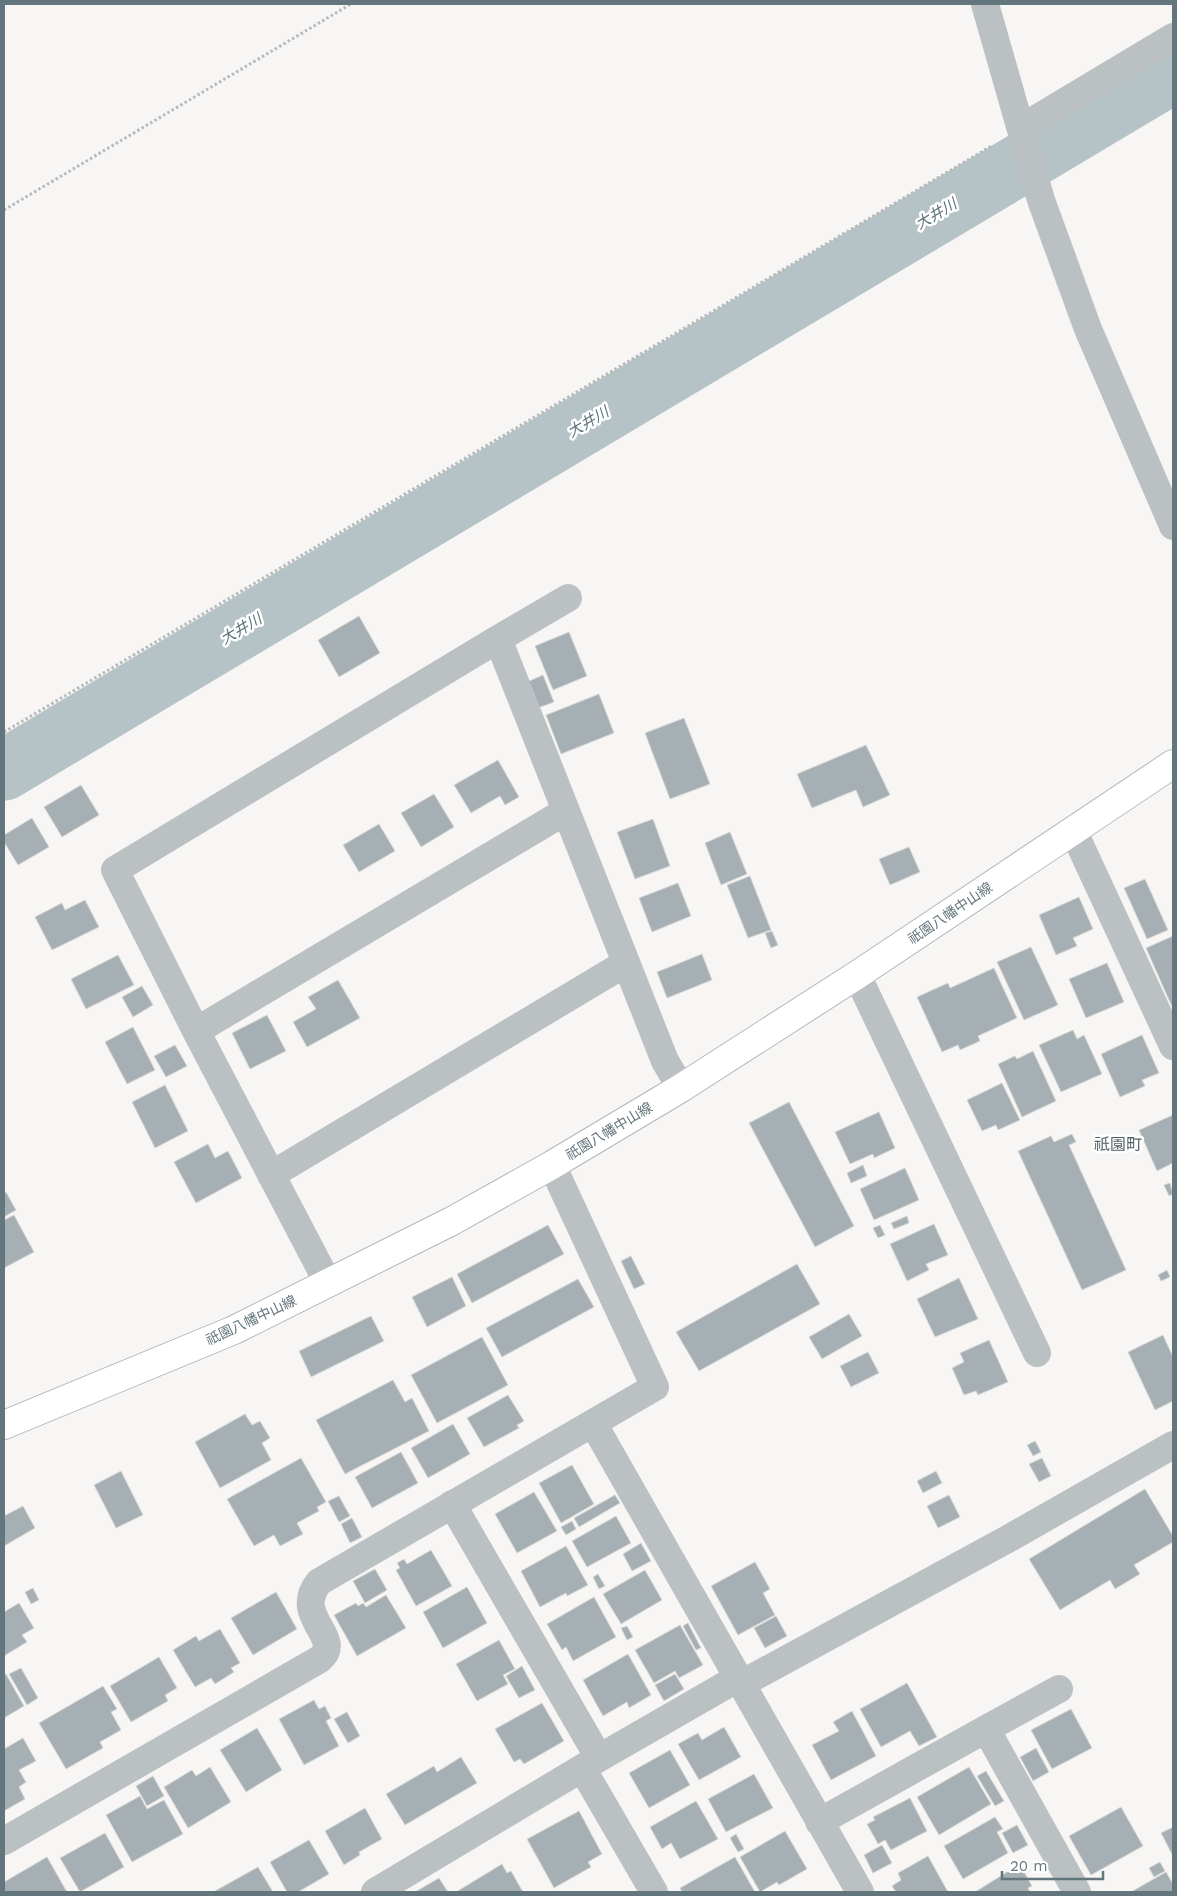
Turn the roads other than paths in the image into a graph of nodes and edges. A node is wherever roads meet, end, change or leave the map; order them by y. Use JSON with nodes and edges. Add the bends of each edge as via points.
{"nodes":[{"id":1,"x":985,"y":4,"type":"edge"},
{"id":2,"x":1173,"y":37,"type":"edge"},
{"id":3,"x":1023,"y":134,"type":"junction"},
{"id":4,"x":1173,"y":526,"type":"edge"},
{"id":5,"x":568,"y":598,"type":"dead end"},
{"id":6,"x":498,"y":639,"type":"junction"},
{"id":7,"x":1173,"y":764,"type":"edge"},
{"id":8,"x":566,"y":811,"type":"junction"},
{"id":9,"x":1073,"y":830,"type":"junction"},
{"id":10,"x":626,"y":963,"type":"junction"},
{"id":11,"x":857,"y":976,"type":"junction"},
{"id":12,"x":196,"y":1031,"type":"junction"},
{"id":13,"x":1173,"y":1046,"type":"edge"},
{"id":14,"x":681,"y":1088,"type":"junction"},
{"id":15,"x":552,"y":1165,"type":"junction"},
{"id":16,"x":270,"y":1175,"type":"junction"},
{"id":17,"x":328,"y":1283,"type":"junction"},
{"id":18,"x":1037,"y":1353,"type":"dead end"},
{"id":19,"x":594,"y":1423,"type":"junction"},
{"id":20,"x":4,"y":1425,"type":"edge"},
{"id":21,"x":1173,"y":1445,"type":"edge"},
{"id":22,"x":452,"y":1504,"type":"junction"},
{"id":23,"x":740,"y":1681,"type":"junction"},
{"id":24,"x":1059,"y":1689,"type":"dead end"},
{"id":25,"x":986,"y":1729,"type":"junction"},
{"id":26,"x":590,"y":1763,"type":"junction"},
{"id":27,"x":819,"y":1822,"type":"junction"},
{"id":28,"x":4,"y":1841,"type":"edge"},
{"id":29,"x":374,"y":1892,"type":"edge"},
{"id":30,"x":654,"y":1892,"type":"edge"},
{"id":31,"x":860,"y":1892,"type":"edge"},
{"id":32,"x":1077,"y":1892,"type":"edge"}],
"edges":[{"from":1,"to":3,"type":"street"},
{"from":2,"to":3,"type":"street"},
{"from":3,"to":4,"type":"street","via":[[1041,200],[1088,329]]},
{"from":5,"to":6,"type":"street"},
{"from":6,"to":8,"type":"street"},
{"from":6,"to":12,"type":"street","via":[[115,870]]},
{"from":7,"to":9,"type":"main road","name":"祇園八幡中山線"},
{"from":8,"to":10,"type":"street"},
{"from":8,"to":12,"type":"street"},
{"from":9,"to":11,"type":"main road","name":"祇園八幡中山線"},
{"from":9,"to":13,"type":"street"},
{"from":10,"to":14,"type":"street","via":[[665,1061]]},
{"from":10,"to":16,"type":"street"},
{"from":11,"to":14,"type":"main road","name":"祇園八幡中山線"},
{"from":11,"to":18,"type":"street"},
{"from":12,"to":16,"type":"street"},
{"from":14,"to":15,"type":"main road","name":"祇園八幡中山線"},
{"from":15,"to":17,"type":"main road","name":"祇園八幡中山線","via":[[452,1221]]},
{"from":15,"to":19,"type":"street","via":[[655,1387]]},
{"from":16,"to":17,"type":"street"},
{"from":17,"to":20,"type":"main road","name":"祇園八幡中山線","via":[[234,1330]]},
{"from":19,"to":22,"type":"street"},
{"from":19,"to":23,"type":"street"},
{"from":21,"to":23,"type":"street","via":[[1006,1540]]},
{"from":22,"to":26,"type":"street"},
{"from":22,"to":28,"type":"street","via":[[319,1582],[313,1590],[310,1606],[327,1644],[325,1655],[320,1659]]},
{"from":23,"to":26,"type":"street"},
{"from":23,"to":27,"type":"street"},
{"from":24,"to":25,"type":"street"},
{"from":25,"to":27,"type":"street"},
{"from":25,"to":32,"type":"street"},
{"from":26,"to":29,"type":"street"},
{"from":26,"to":30,"type":"street"},
{"from":27,"to":31,"type":"street"}]}
